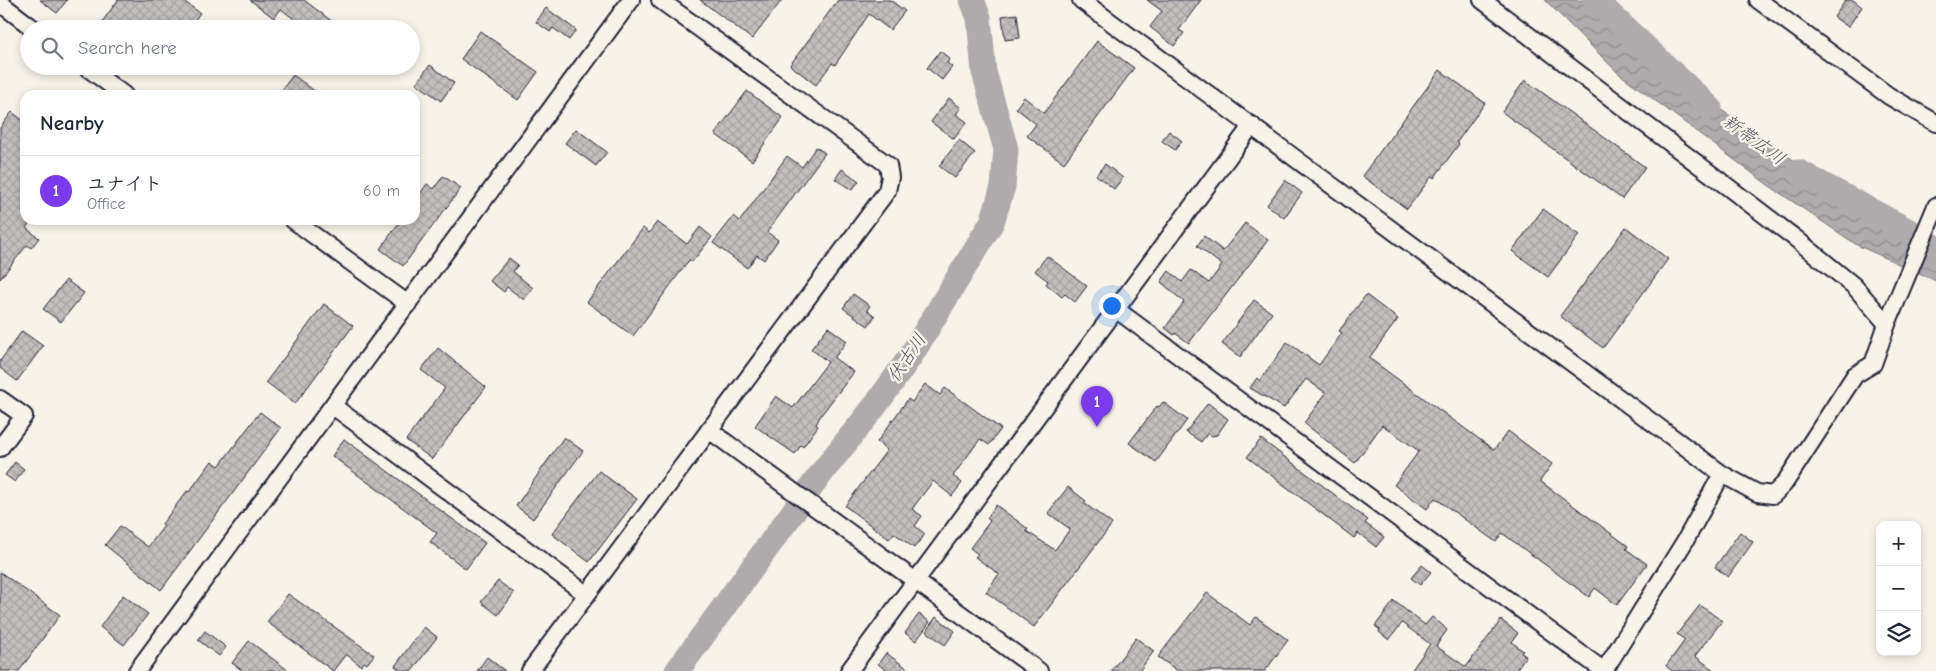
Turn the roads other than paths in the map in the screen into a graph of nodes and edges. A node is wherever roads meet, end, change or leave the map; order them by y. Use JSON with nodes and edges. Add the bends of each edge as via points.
{"nodes":[{"id":1,"x":631,"y":0,"type":"edge"},
{"id":2,"x":660,"y":0,"type":"edge"},
{"id":3,"x":1081,"y":0,"type":"edge"},
{"id":4,"x":1482,"y":0,"type":"edge"},
{"id":5,"x":1758,"y":0,"type":"edge"},
{"id":6,"x":0,"y":3,"type":"edge"},
{"id":7,"x":22,"y":20,"type":"edge"},
{"id":8,"x":97,"y":75,"type":"edge"},
{"id":9,"x":117,"y":90,"type":"edge"},
{"id":10,"x":1936,"y":123,"type":"edge"},
{"id":11,"x":1252,"y":125,"type":"junction"},
{"id":12,"x":1936,"y":206,"type":"edge"},
{"id":13,"x":300,"y":225,"type":"edge"},
{"id":14,"x":408,"y":304,"type":"junction"},
{"id":15,"x":1117,"y":310,"type":"junction"},
{"id":16,"x":1886,"y":324,"type":"junction"},
{"id":17,"x":0,"y":399,"type":"edge"},
{"id":18,"x":333,"y":406,"type":"junction"},
{"id":19,"x":709,"y":430,"type":"junction"},
{"id":20,"x":0,"y":448,"type":"edge"},
{"id":21,"x":1722,"y":474,"type":"junction"},
{"id":22,"x":916,"y":580,"type":"junction"},
{"id":23,"x":586,"y":594,"type":"junction"},
{"id":24,"x":137,"y":671,"type":"edge"},
{"id":25,"x":530,"y":671,"type":"edge"},
{"id":26,"x":849,"y":671,"type":"edge"},
{"id":27,"x":1039,"y":671,"type":"edge"}],
"edges":[{"from":1,"to":14,"type":"street"},
{"from":2,"to":19,"type":"street","via":[[888,165],[890,177],[887,191]]},
{"from":3,"to":11,"type":"street"},
{"from":4,"to":16,"type":"street","via":[[1795,238],[1854,286]]},
{"from":5,"to":10,"type":"street","via":[[1888,96]]},
{"from":6,"to":7,"type":"street"},
{"from":8,"to":9,"type":"street"},
{"from":11,"to":15,"type":"street"},
{"from":11,"to":21,"type":"street"},
{"from":12,"to":16,"type":"street"},
{"from":13,"to":14,"type":"street"},
{"from":14,"to":18,"type":"street"},
{"from":15,"to":21,"type":"street","via":[[1604,671],[1685,541]]},
{"from":15,"to":22,"type":"street"},
{"from":16,"to":21,"type":"street","via":[[1873,364],[1855,376],[1784,484],[1773,495],[1757,493]]},
{"from":17,"to":20,"type":"street","via":[[24,416]]},
{"from":18,"to":23,"type":"street"},
{"from":18,"to":24,"type":"street"},
{"from":19,"to":22,"type":"street"},
{"from":19,"to":23,"type":"street"},
{"from":22,"to":26,"type":"street"},
{"from":22,"to":27,"type":"street"},
{"from":23,"to":25,"type":"street"}]}
